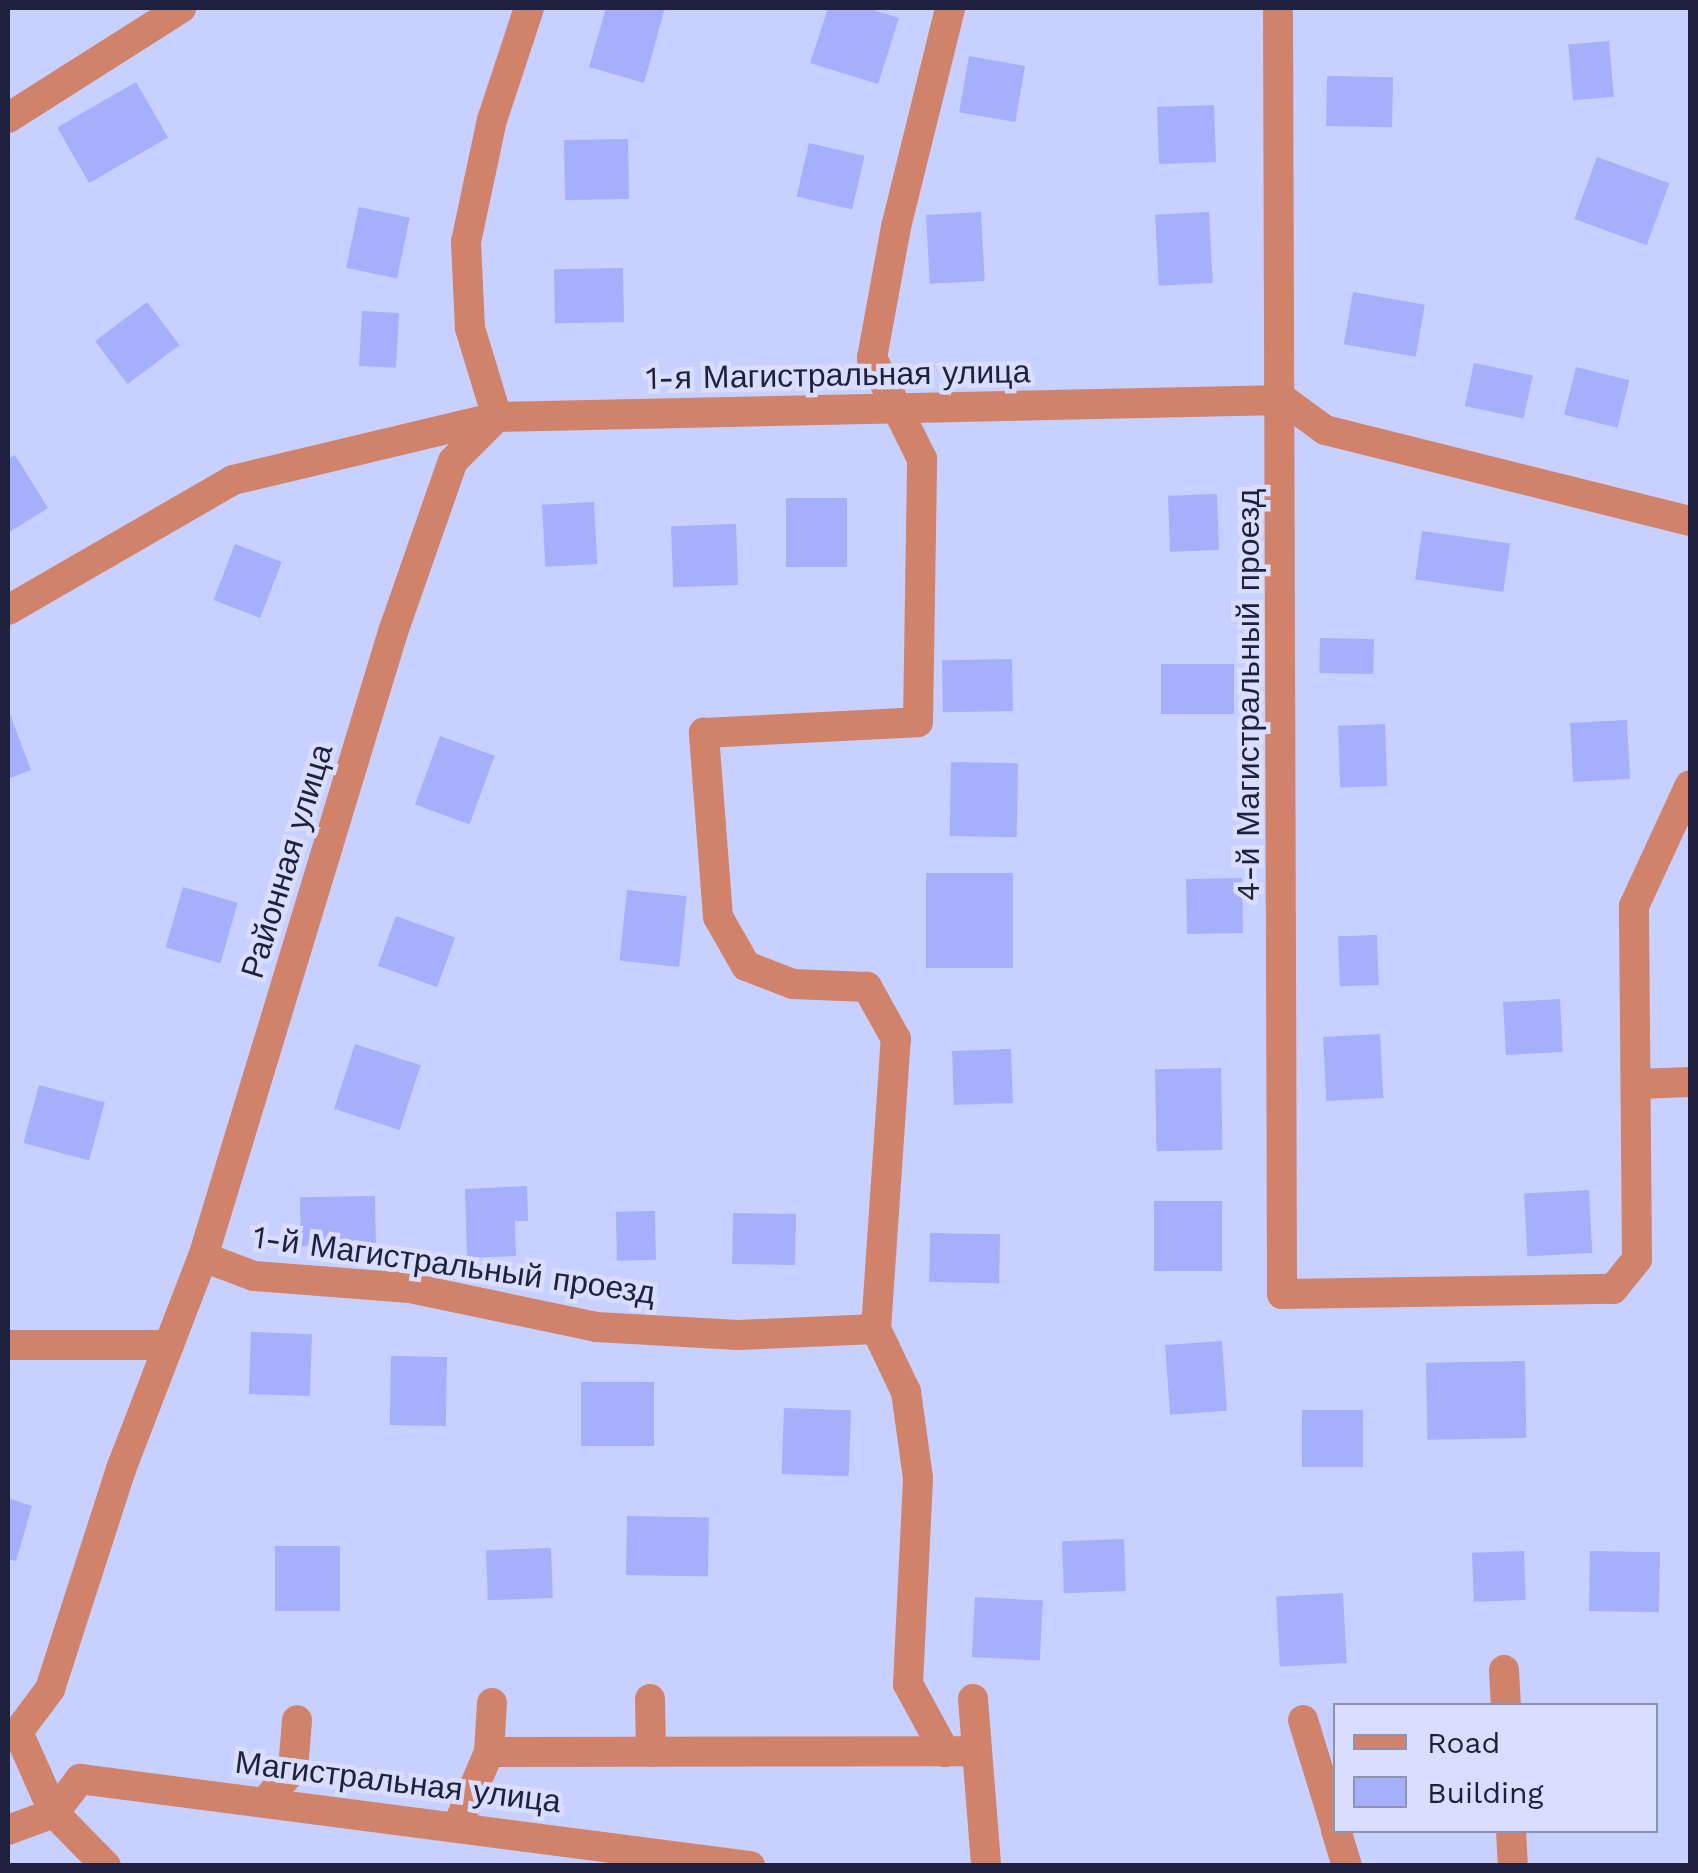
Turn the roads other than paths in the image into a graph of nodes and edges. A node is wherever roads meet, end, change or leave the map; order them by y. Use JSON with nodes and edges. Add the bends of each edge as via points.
{"nodes":[{"id":1,"x":181,"y":8,"type":"edge"},
{"id":2,"x":530,"y":8,"type":"edge"},
{"id":3,"x":950,"y":8,"type":"edge"},
{"id":4,"x":1278,"y":8,"type":"edge"},
{"id":5,"x":8,"y":118,"type":"edge"},
{"id":6,"x":1284,"y":400,"type":"junction"},
{"id":7,"x":900,"y":409,"type":"junction"},
{"id":8,"x":497,"y":417,"type":"junction"},
{"id":9,"x":1690,"y":521,"type":"edge"},
{"id":10,"x":8,"y":610,"type":"edge"},
{"id":11,"x":1690,"y":785,"type":"edge"},
{"id":12,"x":1690,"y":1082,"type":"edge"},
{"id":13,"x":1638,"y":1084,"type":"junction"},
{"id":14,"x":203,"y":1258,"type":"junction"},
{"id":15,"x":876,"y":1329,"type":"junction"},
{"id":16,"x":8,"y":1345,"type":"edge"},
{"id":17,"x":169,"y":1345,"type":"junction"},
{"id":18,"x":1504,"y":1670,"type":"dead end"},
{"id":19,"x":973,"y":1698,"type":"dead end"},
{"id":20,"x":650,"y":1699,"type":"dead end"},
{"id":21,"x":492,"y":1703,"type":"dead end"},
{"id":22,"x":1506,"y":1703,"type":"edge"},
{"id":23,"x":297,"y":1720,"type":"dead end"},
{"id":24,"x":1303,"y":1720,"type":"dead end"},
{"id":25,"x":13,"y":1730,"type":"edge"},
{"id":26,"x":977,"y":1751,"type":"junction"},
{"id":27,"x":489,"y":1752,"type":"junction"},
{"id":28,"x":651,"y":1752,"type":"junction"},
{"id":29,"x":945,"y":1752,"type":"junction"},
{"id":30,"x":265,"y":1802,"type":"junction"},
{"id":31,"x":54,"y":1813,"type":"junction"},
{"id":32,"x":1333,"y":1819,"type":"edge"},
{"id":33,"x":458,"y":1825,"type":"junction"},
{"id":34,"x":8,"y":1830,"type":"edge"},
{"id":35,"x":1337,"y":1833,"type":"edge"},
{"id":36,"x":1511,"y":1833,"type":"edge"},
{"id":37,"x":106,"y":1866,"type":"edge"},
{"id":38,"x":750,"y":1866,"type":"edge"},
{"id":39,"x":986,"y":1866,"type":"edge"},
{"id":40,"x":1347,"y":1866,"type":"edge"},
{"id":41,"x":1513,"y":1866,"type":"edge"}],
"edges":[{"from":1,"to":5,"type":"street"},
{"from":2,"to":8,"type":"street","via":[[492,120],[466,242],[470,328]]},
{"from":3,"to":7,"type":"street","via":[[896,227],[872,358]]},
{"from":4,"to":6,"type":"street","name":"4-й Магистральный проезд"},
{"from":6,"to":7,"type":"street","name":"1-я Магистральная улица"},
{"from":6,"to":9,"type":"street","via":[[1325,430]]},
{"from":6,"to":13,"type":"street","name":"4-й Магистральный проезд","via":[[1282,1294],[1613,1289],[1637,1260]]},
{"from":7,"to":8,"type":"street","name":"1-я Магистральная улица"},
{"from":7,"to":15,"type":"street","via":[[922,459],[918,722],[704,733],[718,916],[746,966],[793,984],[866,987],[896,1039]]},
{"from":8,"to":10,"type":"street","name":"1-я Магистральная улица","via":[[233,480]]},
{"from":8,"to":14,"type":"street","name":"Районная улица","via":[[453,461],[399,615]]},
{"from":11,"to":13,"type":"street","via":[[1634,906]]},
{"from":12,"to":13,"type":"street"},
{"from":14,"to":15,"type":"street","name":"1-й Магистральный проезд","via":[[254,1276],[410,1288],[596,1327],[738,1335]]},
{"from":14,"to":17,"type":"street","name":"Районная улица"},
{"from":15,"to":29,"type":"street","via":[[906,1392],[918,1478],[908,1684]]},
{"from":16,"to":17,"type":"street"},
{"from":17,"to":25,"type":"street","name":"Районная улица","via":[[50,1689]]},
{"from":18,"to":22,"type":"street"},
{"from":19,"to":26,"type":"street"},
{"from":20,"to":28,"type":"street"},
{"from":21,"to":27,"type":"street"},
{"from":23,"to":30,"type":"street","via":[[293,1769]]},
{"from":24,"to":32,"type":"street"},
{"from":25,"to":31,"type":"street"},
{"from":26,"to":29,"type":"street"},
{"from":26,"to":39,"type":"street"},
{"from":27,"to":28,"type":"street"},
{"from":27,"to":33,"type":"street"},
{"from":28,"to":29,"type":"street"},
{"from":30,"to":31,"type":"street","name":"Магистральная улица","via":[[80,1779]]},
{"from":30,"to":33,"type":"street","name":"Магистральная улица"},
{"from":31,"to":34,"type":"street"},
{"from":31,"to":37,"type":"street"},
{"from":33,"to":38,"type":"street","name":"Магистральная улица"},
{"from":35,"to":40,"type":"street"},
{"from":36,"to":41,"type":"street"}]}
